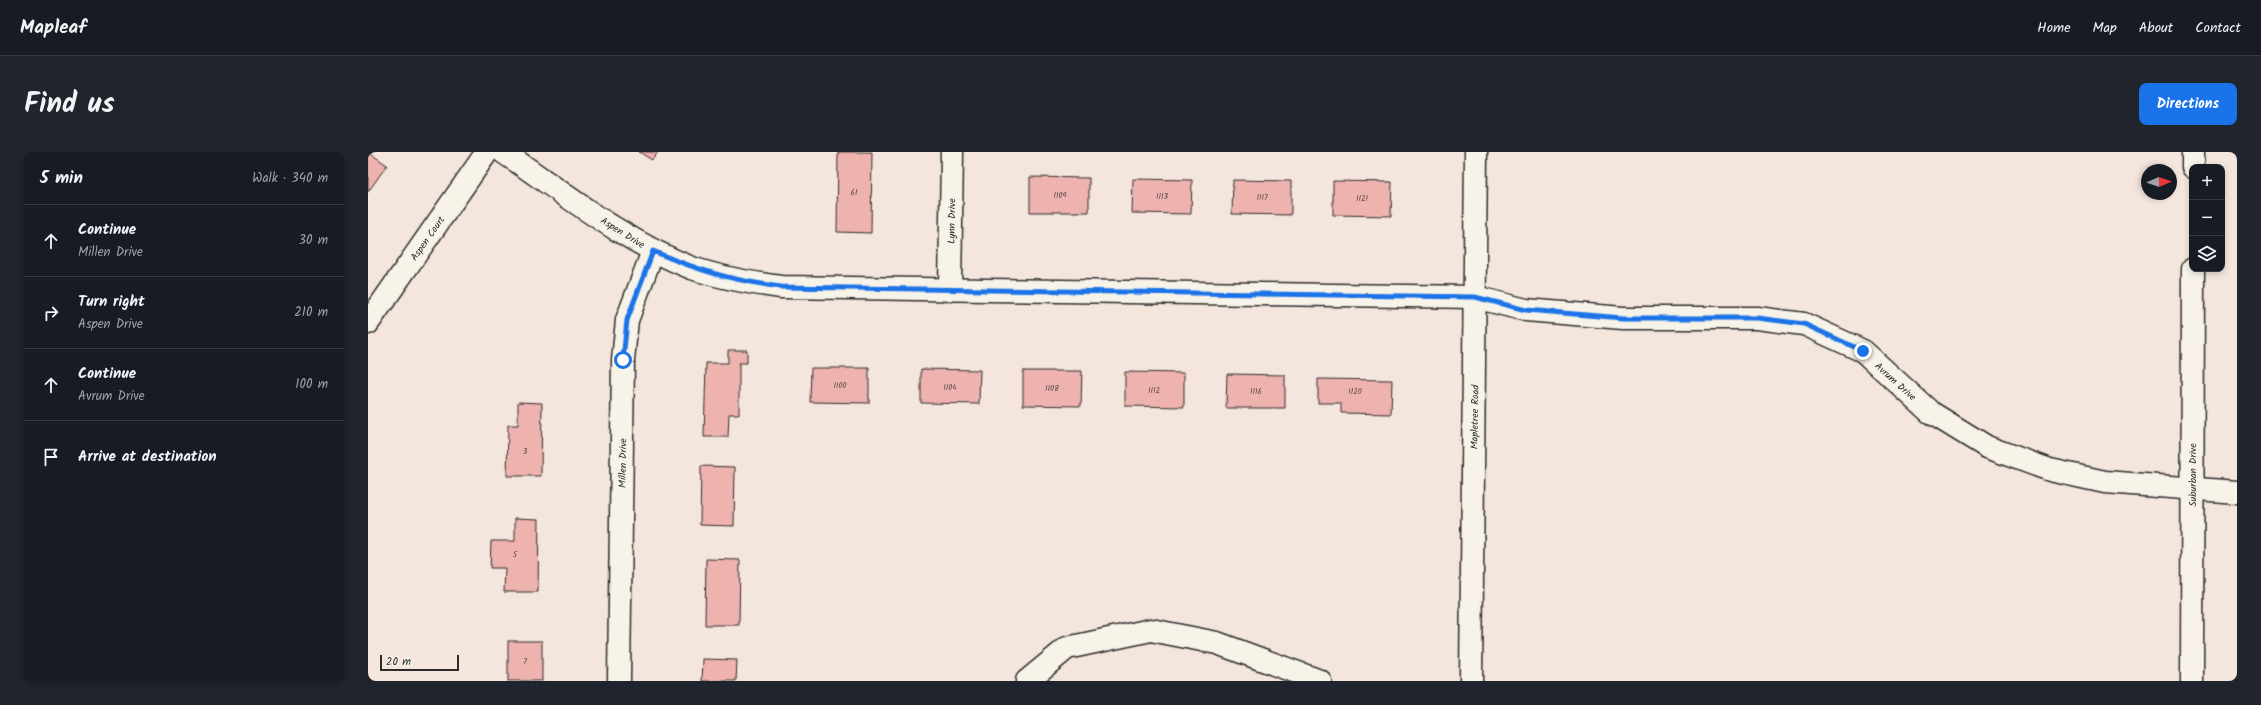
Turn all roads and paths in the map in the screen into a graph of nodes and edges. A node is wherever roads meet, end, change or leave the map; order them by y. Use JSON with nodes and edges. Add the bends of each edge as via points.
{"nodes":[{"id":1,"x":487,"y":152,"type":"edge"},
{"id":2,"x":503,"y":152,"type":"edge"},
{"id":3,"x":952,"y":152,"type":"edge"},
{"id":4,"x":1476,"y":152,"type":"edge"},
{"id":5,"x":2193,"y":152,"type":"edge"},
{"id":6,"x":2193,"y":164,"type":"edge"},
{"id":7,"x":653,"y":251,"type":"junction"},
{"id":8,"x":2193,"y":272,"type":"edge"},
{"id":9,"x":950,"y":290,"type":"junction"},
{"id":10,"x":1475,"y":297,"type":"junction"},
{"id":11,"x":368,"y":323,"type":"edge"},
{"id":12,"x":2192,"y":488,"type":"junction"},
{"id":13,"x":2237,"y":492,"type":"edge"},
{"id":14,"x":620,"y":681,"type":"edge"},
{"id":15,"x":1027,"y":681,"type":"edge"},
{"id":16,"x":1320,"y":681,"type":"edge"},
{"id":17,"x":1471,"y":681,"type":"edge"},
{"id":18,"x":2192,"y":681,"type":"edge"}],
"edges":[{"from":1,"to":11,"type":"street","name":"Aspen Court"},
{"from":2,"to":7,"type":"street","name":"Aspen Drive","via":[[634,241]]},
{"from":3,"to":9,"type":"street","name":"Lynn Drive"},
{"from":4,"to":10,"type":"street","name":"Mapletree Road"},
{"from":5,"to":6,"type":"street"},
{"from":7,"to":9,"type":"street","name":"Aspen Drive","via":[[693,268],[736,280],[781,287]]},
{"from":7,"to":14,"type":"street","name":"Millen Drive","via":[[627,320],[623,360]]},
{"from":8,"to":12,"type":"street","name":"Suburban Drive"},
{"from":9,"to":10,"type":"street","name":"Aspen Drive"},
{"from":10,"to":12,"type":"street","name":"Avrum Drive","via":[[1526,310],[1623,318],[1757,318],[1804,324],[1863,351],[1930,412],[1987,447],[2050,470],[2105,482]]},
{"from":10,"to":17,"type":"street","name":"Mapletree Road"},
{"from":12,"to":13,"type":"street","name":"Avrum Drive"},
{"from":12,"to":18,"type":"street","name":"Suburban Drive"},
{"from":15,"to":16,"type":"street","via":[[1067,648],[1150,630],[1217,643]]}]}
